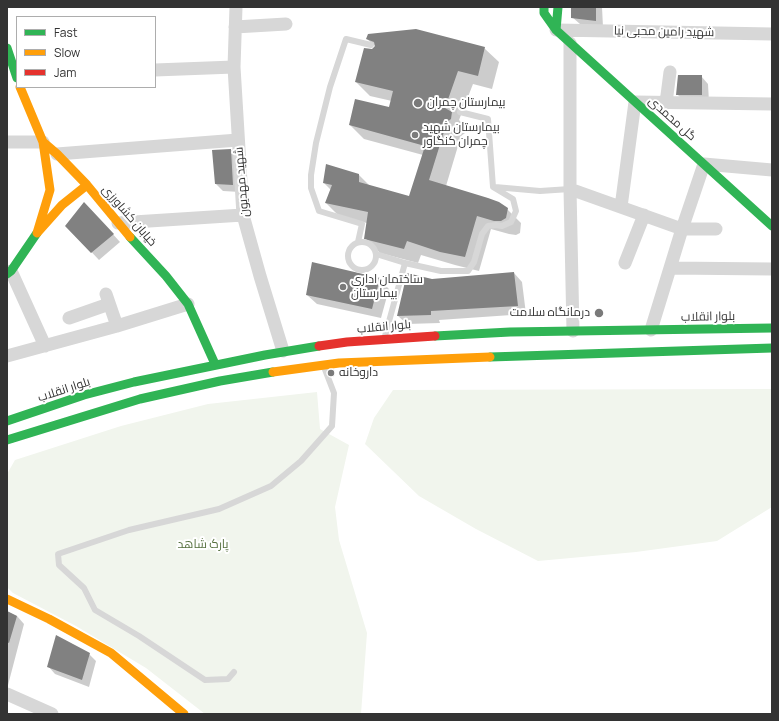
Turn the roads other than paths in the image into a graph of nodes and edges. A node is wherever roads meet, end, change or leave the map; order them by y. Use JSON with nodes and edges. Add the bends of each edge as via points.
{"nodes":[{"id":1,"x":236,"y":7,"type":"edge"},
{"id":2,"x":544,"y":7,"type":"edge"},
{"id":3,"x":558,"y":7,"type":"edge"},
{"id":4,"x":286,"y":24,"type":"dead end"},
{"id":5,"x":235,"y":27,"type":"junction"},
{"id":6,"x":556,"y":30,"type":"junction"},
{"id":7,"x":772,"y":34,"type":"edge"},
{"id":8,"x":570,"y":42,"type":"junction"},
{"id":9,"x":371,"y":45,"type":"dead end"},
{"id":10,"x":7,"y":48,"type":"edge"},
{"id":11,"x":234,"y":67,"type":"junction"},
{"id":12,"x":156,"y":70,"type":"edge"},
{"id":13,"x":670,"y":72,"type":"dead end"},
{"id":14,"x":15,"y":73,"type":"edge"},
{"id":15,"x":21,"y":88,"type":"edge"},
{"id":16,"x":635,"y":102,"type":"junction"},
{"id":17,"x":666,"y":103,"type":"junction"},
{"id":18,"x":772,"y":104,"type":"edge"},
{"id":19,"x":460,"y":112,"type":"dead end"},
{"id":20,"x":238,"y":140,"type":"junction"},
{"id":21,"x":7,"y":142,"type":"edge"},
{"id":22,"x":43,"y":142,"type":"junction"},
{"id":23,"x":57,"y":154,"type":"junction"},
{"id":24,"x":704,"y":164,"type":"junction"},
{"id":25,"x":772,"y":170,"type":"edge"},
{"id":26,"x":87,"y":185,"type":"junction"},
{"id":27,"x":493,"y":187,"type":"junction"},
{"id":28,"x":570,"y":189,"type":"junction"},
{"id":29,"x":621,"y":207,"type":"junction"},
{"id":30,"x":243,"y":215,"type":"junction"},
{"id":31,"x":644,"y":215,"type":"junction"},
{"id":32,"x":118,"y":223,"type":"junction"},
{"id":33,"x":772,"y":226,"type":"edge"},
{"id":34,"x":682,"y":229,"type":"junction"},
{"id":35,"x":716,"y":229,"type":"dead end"},
{"id":36,"x":37,"y":233,"type":"junction"},
{"id":37,"x":358,"y":242,"type":"junction"},
{"id":38,"x":376,"y":254,"type":"junction"},
{"id":39,"x":405,"y":262,"type":"junction"},
{"id":40,"x":625,"y":263,"type":"dead end"},
{"id":41,"x":670,"y":268,"type":"junction"},
{"id":42,"x":772,"y":269,"type":"edge"},
{"id":43,"x":9,"y":273,"type":"edge"},
{"id":44,"x":188,"y":304,"type":"junction"},
{"id":45,"x":69,"y":318,"type":"dead end"},
{"id":46,"x":118,"y":326,"type":"junction"},
{"id":47,"x":772,"y":328,"type":"edge"},
{"id":48,"x":651,"y":330,"type":"junction"},
{"id":49,"x":573,"y":331,"type":"junction"},
{"id":50,"x":384,"y":339,"type":"junction"},
{"id":51,"x":45,"y":346,"type":"junction"},
{"id":52,"x":772,"y":348,"type":"edge"},
{"id":53,"x":283,"y":351,"type":"junction"},
{"id":54,"x":7,"y":356,"type":"edge"},
{"id":55,"x":215,"y":364,"type":"junction"},
{"id":56,"x":324,"y":365,"type":"junction"},
{"id":57,"x":7,"y":421,"type":"edge"},
{"id":58,"x":7,"y":440,"type":"edge"},
{"id":59,"x":7,"y":599,"type":"edge"},
{"id":60,"x":234,"y":672,"type":"dead end"},
{"id":61,"x":7,"y":694,"type":"edge"},
{"id":62,"x":177,"y":712,"type":"edge"},
{"id":63,"x":52,"y":714,"type":"edge"}],
"edges":[{"from":1,"to":5,"type":"street","name":"شهید مهدیون"},
{"from":2,"to":6,"type":"main road","name":"گل محمدی","via":[[544,13]]},
{"from":3,"to":6,"type":"main road"},
{"from":4,"to":5,"type":"street"},
{"from":5,"to":11,"type":"street","name":"شهید مهدیون"},
{"from":6,"to":7,"type":"street","name":"شهید رامین محبی نیا"},
{"from":6,"to":8,"type":"main road","name":"گل محمدی"},
{"from":8,"to":16,"type":"main road","name":"گل محمدی"},
{"from":8,"to":28,"type":"street"},
{"from":9,"to":37,"type":"lane","via":[[346,39],[330,87],[316,143],[310,188],[319,212],[362,224]]},
{"from":10,"to":14,"type":"main road","name":"خیابان کشاورزی"},
{"from":11,"to":12,"type":"street"},
{"from":11,"to":20,"type":"street","name":"شهید مهدیون"},
{"from":13,"to":17,"type":"street"},
{"from":15,"to":22,"type":"main road","name":"خیابان کشاورزی"},
{"from":16,"to":17,"type":"street"},
{"from":16,"to":24,"type":"main road","name":"گل محمدی"},
{"from":16,"to":29,"type":"street"},
{"from":17,"to":18,"type":"street"},
{"from":19,"to":27,"type":"lane","via":[[488,119]]},
{"from":20,"to":23,"type":"street"},
{"from":20,"to":30,"type":"street","name":"شهید مهدیون"},
{"from":21,"to":22,"type":"street"},
{"from":22,"to":23,"type":"main road","name":"خیابان کشاورزی"},
{"from":22,"to":36,"type":"main road","via":[[50,190]]},
{"from":23,"to":26,"type":"main road","name":"خیابان کشاورزی"},
{"from":24,"to":25,"type":"street"},
{"from":24,"to":33,"type":"main road","name":"گل محمدی"},
{"from":24,"to":34,"type":"street"},
{"from":26,"to":32,"type":"main road","name":"خیابان کشاورزی"},
{"from":26,"to":36,"type":"main road","via":[[62,205]]},
{"from":27,"to":28,"type":"lane","via":[[540,191]]},
{"from":27,"to":39,"type":"lane","via":[[513,198],[516,211],[512,222],[502,226],[488,226],[482,234],[474,262],[468,271],[442,270]]},
{"from":28,"to":29,"type":"street"},
{"from":28,"to":49,"type":"street"},
{"from":29,"to":31,"type":"street"},
{"from":30,"to":32,"type":"street"},
{"from":30,"to":53,"type":"street","name":"شهید مهدیون"},
{"from":31,"to":34,"type":"street"},
{"from":31,"to":40,"type":"street"},
{"from":32,"to":44,"type":"main road","name":"خیابان کشاورزی"},
{"from":34,"to":35,"type":"street"},
{"from":34,"to":41,"type":"street"},
{"from":36,"to":43,"type":"main road"},
{"from":37,"to":38,"type":"lane","via":[[371,245]]},
{"from":37,"to":38,"type":"lane","via":[[348,253],[349,262],[356,268],[364,270],[372,266]]},
{"from":38,"to":39,"type":"lane"},
{"from":39,"to":50,"type":"lane"},
{"from":41,"to":42,"type":"street"},
{"from":41,"to":48,"type":"street"},
{"from":43,"to":51,"type":"street"},
{"from":44,"to":46,"type":"street"},
{"from":44,"to":55,"type":"main road","name":"خیابان کشاورزی"},
{"from":45,"to":46,"type":"street","via":[[108,299]]},
{"from":46,"to":51,"type":"street"},
{"from":47,"to":48,"type":"main road","name":"بلوار انقلاب"},
{"from":48,"to":49,"type":"main road","name":"بلوار انقلاب"},
{"from":49,"to":50,"type":"main road","name":"بلوار انقلاب"},
{"from":50,"to":53,"type":"main road","name":"بلوار انقلاب"},
{"from":51,"to":54,"type":"street"},
{"from":52,"to":56,"type":"main road","via":[[348,362]]},
{"from":53,"to":55,"type":"main road","name":"بلوار انقلاب"},
{"from":55,"to":57,"type":"main road","name":"بلوار انقلاب","via":[[84,395]]},
{"from":56,"to":58,"type":"main road","via":[[220,381],[140,399]]},
{"from":56,"to":60,"type":"lane","via":[[334,393],[332,426],[301,461],[271,486],[219,509],[128,530],[58,554],[59,565],[84,588],[95,610],[205,680],[228,679]]},
{"from":59,"to":62,"type":"main road","via":[[111,653]]},
{"from":61,"to":63,"type":"street"}]}
